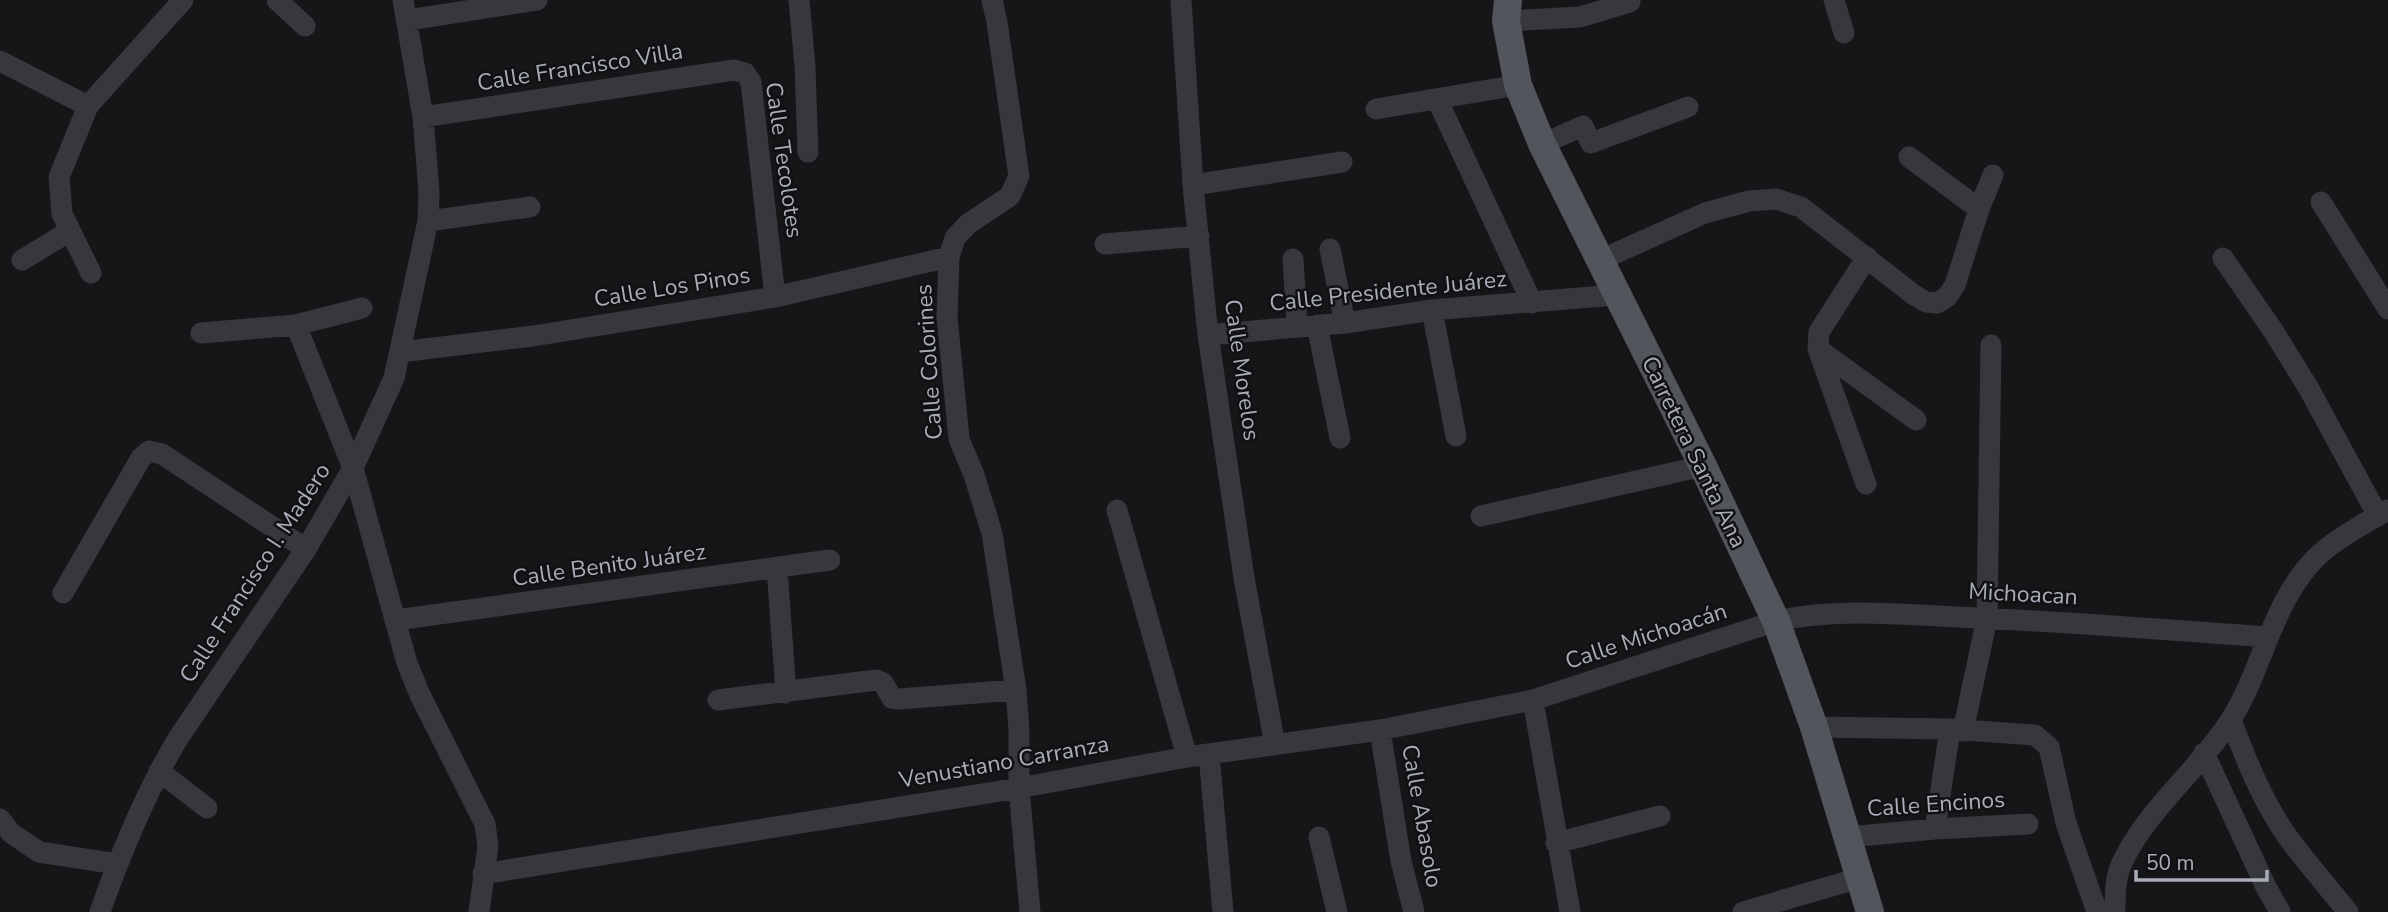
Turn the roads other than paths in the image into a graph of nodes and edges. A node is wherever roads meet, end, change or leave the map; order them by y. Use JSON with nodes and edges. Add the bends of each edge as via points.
{"nodes":[{"id":1,"x":183,"y":0,"type":"edge"},
{"id":2,"x":277,"y":0,"type":"edge"},
{"id":3,"x":537,"y":0,"type":"edge"},
{"id":4,"x":799,"y":0,"type":"edge"},
{"id":5,"x":992,"y":0,"type":"edge"},
{"id":6,"x":1181,"y":0,"type":"edge"},
{"id":7,"x":1835,"y":0,"type":"edge"},
{"id":8,"x":1630,"y":2,"type":"dead end"},
{"id":9,"x":405,"y":10,"type":"edge"},
{"id":10,"x":1507,"y":10,"type":"edge"},
{"id":11,"x":305,"y":26,"type":"dead end"},
{"id":12,"x":1844,"y":33,"type":"dead end"},
{"id":13,"x":0,"y":61,"type":"edge"},
{"id":14,"x":745,"y":73,"type":"joint"},
{"id":15,"x":1518,"y":85,"type":"junction"},
{"id":16,"x":1437,"y":99,"type":"junction"},
{"id":17,"x":88,"y":106,"type":"junction"},
{"id":18,"x":1688,"y":107,"type":"dead end"},
{"id":19,"x":1377,"y":109,"type":"dead end"},
{"id":20,"x":423,"y":117,"type":"junction"},
{"id":21,"x":1542,"y":144,"type":"junction"},
{"id":22,"x":808,"y":152,"type":"dead end"},
{"id":23,"x":1909,"y":157,"type":"dead end"},
{"id":24,"x":1342,"y":162,"type":"dead end"},
{"id":25,"x":1993,"y":175,"type":"dead end"},
{"id":26,"x":1193,"y":185,"type":"junction"},
{"id":27,"x":2321,"y":202,"type":"dead end"},
{"id":28,"x":530,"y":207,"type":"dead end"},
{"id":29,"x":1979,"y":209,"type":"junction"},
{"id":30,"x":428,"y":221,"type":"junction"},
{"id":31,"x":70,"y":231,"type":"junction"},
{"id":32,"x":1199,"y":236,"type":"junction"},
{"id":33,"x":1105,"y":244,"type":"dead end"},
{"id":34,"x":1330,"y":249,"type":"dead end"},
{"id":35,"x":948,"y":257,"type":"junction"},
{"id":36,"x":1867,"y":257,"type":"junction"},
{"id":37,"x":2223,"y":258,"type":"dead end"},
{"id":38,"x":22,"y":260,"type":"dead end"},
{"id":39,"x":1293,"y":260,"type":"dead end"},
{"id":40,"x":1598,"y":261,"type":"junction"},
{"id":41,"x":90,"y":273,"type":"dead end"},
{"id":42,"x":1616,"y":295,"type":"junction"},
{"id":43,"x":775,"y":298,"type":"junction"},
{"id":44,"x":1532,"y":303,"type":"junction"},
{"id":45,"x":2386,"y":303,"type":"edge"},
{"id":46,"x":362,"y":308,"type":"dead end"},
{"id":47,"x":1432,"y":310,"type":"junction"},
{"id":48,"x":1345,"y":323,"type":"junction"},
{"id":49,"x":296,"y":325,"type":"junction"},
{"id":50,"x":1307,"y":325,"type":"junction"},
{"id":51,"x":201,"y":333,"type":"dead end"},
{"id":52,"x":1209,"y":335,"type":"junction"},
{"id":53,"x":1991,"y":345,"type":"dead end"},
{"id":54,"x":1818,"y":349,"type":"junction"},
{"id":55,"x":400,"y":352,"type":"junction"},
{"id":56,"x":1916,"y":420,"type":"dead end"},
{"id":57,"x":1456,"y":436,"type":"dead end"},
{"id":58,"x":1339,"y":438,"type":"dead end"},
{"id":59,"x":1703,"y":466,"type":"junction"},
{"id":60,"x":354,"y":468,"type":"junction"},
{"id":61,"x":1866,"y":484,"type":"dead end"},
{"id":62,"x":1116,"y":510,"type":"dead end"},
{"id":63,"x":2383,"y":513,"type":"edge"},
{"id":64,"x":1481,"y":516,"type":"dead end"},
{"id":65,"x":306,"y":549,"type":"junction"},
{"id":66,"x":830,"y":560,"type":"dead end"},
{"id":67,"x":777,"y":568,"type":"junction"},
{"id":68,"x":63,"y":593,"type":"dead end"},
{"id":69,"x":1987,"y":618,"type":"junction"},
{"id":70,"x":396,"y":620,"type":"junction"},
{"id":71,"x":1776,"y":621,"type":"junction"},
{"id":72,"x":2267,"y":637,"type":"junction"},
{"id":73,"x":1016,"y":690,"type":"junction"},
{"id":74,"x":786,"y":693,"type":"junction"},
{"id":75,"x":718,"y":700,"type":"dead end"},
{"id":76,"x":1532,"y":701,"type":"junction"},
{"id":77,"x":2231,"y":720,"type":"junction"},
{"id":78,"x":1814,"y":727,"type":"junction"},
{"id":79,"x":1380,"y":730,"type":"junction"},
{"id":80,"x":1957,"y":730,"type":"junction"},
{"id":81,"x":1275,"y":745,"type":"junction"},
{"id":82,"x":2204,"y":753,"type":"junction"},
{"id":83,"x":1209,"y":754,"type":"junction"},
{"id":84,"x":1187,"y":757,"type":"junction"},
{"id":85,"x":159,"y":771,"type":"junction"},
{"id":86,"x":1019,"y":788,"type":"junction"},
{"id":87,"x":207,"y":808,"type":"dead end"},
{"id":88,"x":1660,"y":816,"type":"dead end"},
{"id":89,"x":0,"y":819,"type":"edge"},
{"id":90,"x":2028,"y":824,"type":"dead end"},
{"id":91,"x":1935,"y":829,"type":"junction"},
{"id":92,"x":1319,"y":837,"type":"dead end"},
{"id":93,"x":1847,"y":837,"type":"junction"},
{"id":94,"x":1556,"y":843,"type":"junction"},
{"id":95,"x":117,"y":864,"type":"junction"},
{"id":96,"x":483,"y":874,"type":"junction"},
{"id":97,"x":1859,"y":878,"type":"junction"},
{"id":98,"x":100,"y":912,"type":"edge"},
{"id":99,"x":479,"y":912,"type":"edge"},
{"id":100,"x":1030,"y":912,"type":"edge"},
{"id":101,"x":1223,"y":912,"type":"edge"},
{"id":102,"x":1337,"y":912,"type":"edge"},
{"id":103,"x":1414,"y":912,"type":"edge"},
{"id":104,"x":1570,"y":912,"type":"edge"},
{"id":105,"x":1743,"y":912,"type":"edge"},
{"id":106,"x":1870,"y":912,"type":"edge"},
{"id":107,"x":2097,"y":912,"type":"edge"},
{"id":108,"x":2115,"y":912,"type":"edge"},
{"id":109,"x":2280,"y":912,"type":"edge"},
{"id":110,"x":2348,"y":912,"type":"edge"}],
"edges":[{"from":1,"to":17,"type":"street"},
{"from":2,"to":11,"type":"street"},
{"from":3,"to":9,"type":"street"},
{"from":4,"to":22,"type":"street"},
{"from":5,"to":35,"type":"street","name":"Calle Colorines","via":[[1019,176],[1010,196],[956,237]]},
{"from":6,"to":26,"type":"street","name":"Calle Morelos"},
{"from":7,"to":12,"type":"street"},
{"from":8,"to":10,"type":"street","via":[[1580,17]]},
{"from":9,"to":20,"type":"street","name":"Calle Francisco I. Madero"},
{"from":10,"to":15,"type":"main road","name":"Carretera Santa Ana"},
{"from":13,"to":17,"type":"street"},
{"from":14,"to":20,"type":"street","name":"Calle Francisco Villa","via":[[734,70]]},
{"from":14,"to":43,"type":"street","name":"Calle Tecolotes","via":[[751,82]]},
{"from":15,"to":16,"type":"street"},
{"from":15,"to":21,"type":"main road","name":"Carretera Santa Ana"},
{"from":16,"to":19,"type":"street"},
{"from":16,"to":44,"type":"street","name":"Calle Presidente Juárez"},
{"from":17,"to":31,"type":"street","via":[[59,177],[62,214]]},
{"from":18,"to":21,"type":"street","via":[[1591,143],[1583,126]]},
{"from":20,"to":30,"type":"street","name":"Calle Francisco I. Madero"},
{"from":21,"to":40,"type":"main road","name":"Carretera Santa Ana"},
{"from":23,"to":29,"type":"street"},
{"from":24,"to":26,"type":"street"},
{"from":25,"to":29,"type":"street"},
{"from":26,"to":32,"type":"street","name":"Calle Morelos"},
{"from":27,"to":45,"type":"street"},
{"from":28,"to":30,"type":"street"},
{"from":29,"to":36,"type":"street","via":[[1955,285],[1937,303],[1914,295]]},
{"from":30,"to":55,"type":"street","name":"Calle Francisco I. Madero"},
{"from":31,"to":38,"type":"street"},
{"from":31,"to":41,"type":"street"},
{"from":32,"to":33,"type":"street"},
{"from":32,"to":52,"type":"street","name":"Calle Morelos"},
{"from":34,"to":48,"type":"street"},
{"from":35,"to":43,"type":"street","name":"Calle Los Pinos"},
{"from":35,"to":73,"type":"street","name":"Calle Colorines","via":[[947,317],[959,439],[992,533]]},
{"from":36,"to":40,"type":"street","via":[[1801,207],[1776,199],[1704,213]]},
{"from":36,"to":54,"type":"street","via":[[1826,318]]},
{"from":37,"to":63,"type":"street","via":[[2274,332]]},
{"from":39,"to":50,"type":"street"},
{"from":40,"to":42,"type":"main road","name":"Carretera Santa Ana"},
{"from":42,"to":44,"type":"street","name":"Calle Presidente Juárez"},
{"from":42,"to":59,"type":"main road","name":"Carretera Santa Ana"},
{"from":43,"to":55,"type":"street","name":"Calle Los Pinos"},
{"from":44,"to":47,"type":"street","name":"Calle Presidente Juárez"},
{"from":46,"to":49,"type":"street"},
{"from":47,"to":48,"type":"street","name":"Calle Presidente Juárez"},
{"from":47,"to":57,"type":"street"},
{"from":48,"to":50,"type":"street","name":"Calle Presidente Juárez"},
{"from":49,"to":51,"type":"street"},
{"from":49,"to":60,"type":"street"},
{"from":50,"to":52,"type":"street","name":"Calle Presidente Juárez"},
{"from":50,"to":58,"type":"street"},
{"from":52,"to":81,"type":"street","name":"Calle Morelos","via":[[1244,578]]},
{"from":53,"to":69,"type":"street"},
{"from":54,"to":56,"type":"street"},
{"from":54,"to":61,"type":"street"},
{"from":55,"to":60,"type":"street","name":"Calle Francisco I. Madero","via":[[394,378]]},
{"from":59,"to":64,"type":"street"},
{"from":59,"to":71,"type":"main road","name":"Carretera Santa Ana"},
{"from":60,"to":65,"type":"street","name":"Calle Francisco I. Madero"},
{"from":60,"to":70,"type":"street"},
{"from":62,"to":84,"type":"street"},
{"from":63,"to":72,"type":"street","via":[[2321,553],[2293,587]]},
{"from":65,"to":68,"type":"street","via":[[162,454],[149,451]]},
{"from":65,"to":85,"type":"street","name":"Calle Francisco I. Madero"},
{"from":66,"to":67,"type":"street","name":"Calle Benito Juárez"},
{"from":67,"to":70,"type":"street","name":"Calle Benito Juárez"},
{"from":67,"to":74,"type":"street"},
{"from":69,"to":71,"type":"street","name":"Michoacan","via":[[1842,612]]},
{"from":69,"to":72,"type":"street","name":"Michoacan"},
{"from":69,"to":80,"type":"street"},
{"from":70,"to":96,"type":"street","via":[[419,695],[485,824],[488,846]]},
{"from":71,"to":76,"type":"street","name":"Calle Michoacán"},
{"from":71,"to":78,"type":"main road","name":"Carretera Santa Ana"},
{"from":72,"to":77,"type":"street"},
{"from":73,"to":74,"type":"street","via":[[899,699],[892,698],[876,680]]},
{"from":73,"to":86,"type":"street","name":"Calle Colorines"},
{"from":74,"to":75,"type":"street"},
{"from":76,"to":79,"type":"street","name":"Venustiano Carranza"},
{"from":76,"to":94,"type":"street"},
{"from":77,"to":82,"type":"street"},
{"from":77,"to":110,"type":"street","via":[[2276,818]]},
{"from":78,"to":80,"type":"street"},
{"from":78,"to":93,"type":"main road","name":"Carretera Santa Ana"},
{"from":79,"to":81,"type":"street","name":"Venustiano Carranza"},
{"from":79,"to":103,"type":"street","name":"Calle Abasolo"},
{"from":80,"to":91,"type":"street"},
{"from":80,"to":107,"type":"street","via":[[2035,735],[2049,747],[2066,823]]},
{"from":81,"to":83,"type":"street","name":"Venustiano Carranza"},
{"from":82,"to":108,"type":"street","via":[[2136,836],[2120,867]]},
{"from":82,"to":109,"type":"street"},
{"from":83,"to":84,"type":"street","name":"Venustiano Carranza"},
{"from":83,"to":101,"type":"street"},
{"from":84,"to":86,"type":"street","name":"Venustiano Carranza"},
{"from":85,"to":87,"type":"street"},
{"from":85,"to":95,"type":"street","name":"Calle Francisco I. Madero"},
{"from":86,"to":96,"type":"street","name":"Venustiano Carranza"},
{"from":86,"to":100,"type":"street","name":"Calle Colorines"},
{"from":88,"to":94,"type":"street"},
{"from":89,"to":95,"type":"street","via":[[11,833],[40,852]]},
{"from":90,"to":91,"type":"street","name":"Calle Encinos"},
{"from":91,"to":93,"type":"street","name":"Calle Encinos"},
{"from":92,"to":102,"type":"street"},
{"from":93,"to":97,"type":"main road","name":"Carretera Santa Ana"},
{"from":94,"to":104,"type":"street"},
{"from":95,"to":98,"type":"street","name":"Calle Francisco I. Madero"},
{"from":96,"to":99,"type":"street"},
{"from":97,"to":105,"type":"street"},
{"from":97,"to":106,"type":"main road","name":"Carretera Santa Ana"}]}
